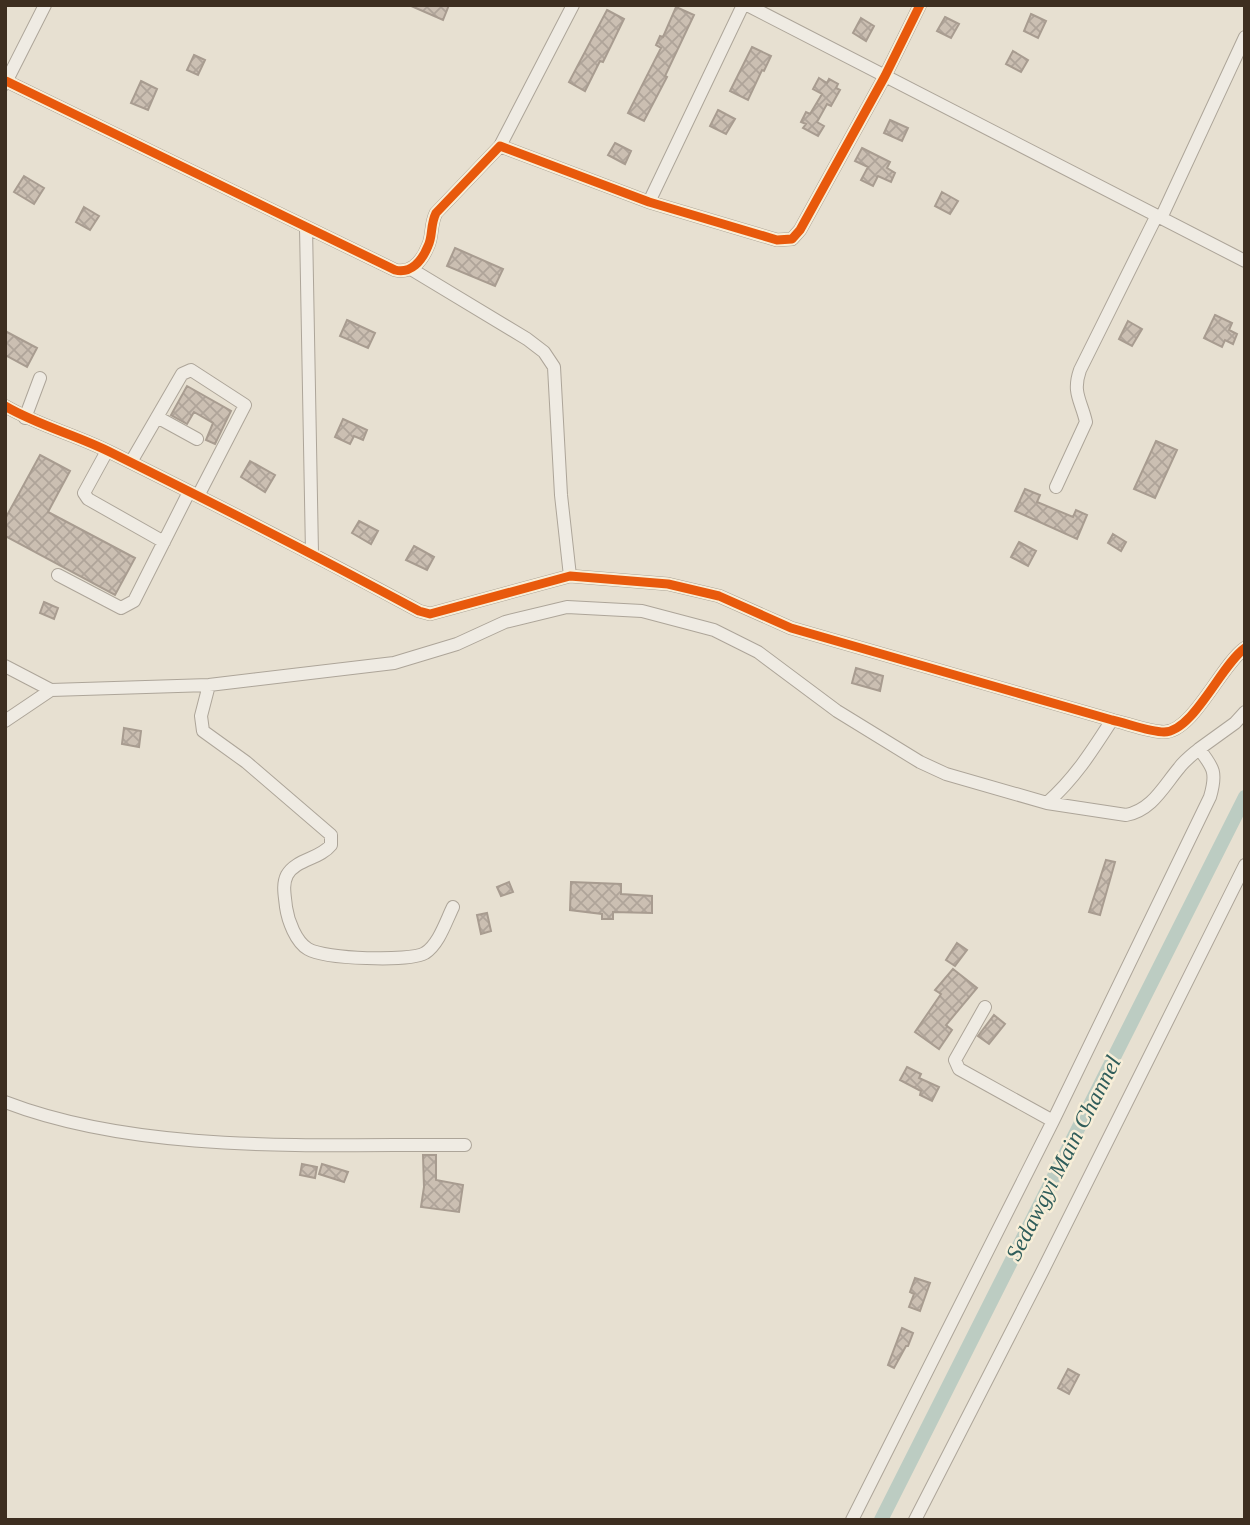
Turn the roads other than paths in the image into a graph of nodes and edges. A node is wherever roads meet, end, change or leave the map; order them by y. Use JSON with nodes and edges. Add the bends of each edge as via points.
{"nodes":[{"id":1,"x":45,"y":5,"type":"edge"},
{"id":2,"x":573,"y":5,"type":"edge"},
{"id":3,"x":745,"y":5,"type":"edge"},
{"id":4,"x":920,"y":5,"type":"edge"},
{"id":5,"x":1245,"y":37,"type":"edge"},
{"id":6,"x":884,"y":76,"type":"junction"},
{"id":7,"x":6,"y":82,"type":"edge"},
{"id":8,"x":500,"y":146,"type":"junction"},
{"id":9,"x":649,"y":202,"type":"junction"},
{"id":10,"x":1159,"y":217,"type":"junction"},
{"id":11,"x":306,"y":227,"type":"junction"},
{"id":12,"x":1245,"y":261,"type":"edge"},
{"id":13,"x":411,"y":270,"type":"junction"},
{"id":14,"x":40,"y":378,"type":"dead end"},
{"id":15,"x":5,"y":406,"type":"edge"},
{"id":16,"x":157,"y":417,"type":"junction"},
{"id":17,"x":25,"y":418,"type":"junction"},
{"id":18,"x":197,"y":439,"type":"dead end"},
{"id":19,"x":107,"y":451,"type":"junction"},
{"id":20,"x":131,"y":462,"type":"junction"},
{"id":21,"x":1056,"y":487,"type":"dead end"},
{"id":22,"x":193,"y":494,"type":"junction"},
{"id":23,"x":164,"y":542,"type":"junction"},
{"id":24,"x":312,"y":554,"type":"junction"},
{"id":25,"x":58,"y":575,"type":"dead end"},
{"id":26,"x":570,"y":576,"type":"junction"},
{"id":27,"x":1245,"y":648,"type":"edge"},
{"id":28,"x":5,"y":666,"type":"edge"},
{"id":29,"x":209,"y":685,"type":"junction"},
{"id":30,"x":51,"y":691,"type":"junction"},
{"id":31,"x":1245,"y":712,"type":"edge"},
{"id":32,"x":1112,"y":720,"type":"junction"},
{"id":33,"x":5,"y":721,"type":"edge"},
{"id":34,"x":1199,"y":749,"type":"junction"},
{"id":35,"x":1047,"y":803,"type":"junction"},
{"id":36,"x":1245,"y":866,"type":"edge"},
{"id":37,"x":453,"y":907,"type":"dead end"},
{"id":38,"x":985,"y":1007,"type":"dead end"},
{"id":39,"x":5,"y":1102,"type":"edge"},
{"id":40,"x":1053,"y":1121,"type":"junction"},
{"id":41,"x":465,"y":1144,"type":"dead end"},
{"id":42,"x":852,"y":1520,"type":"edge"},
{"id":43,"x":915,"y":1520,"type":"edge"}],
"edges":[{"from":1,"to":7,"type":"street"},
{"from":2,"to":8,"type":"street"},
{"from":3,"to":6,"type":"street"},
{"from":3,"to":9,"type":"street"},
{"from":4,"to":6,"type":"street"},
{"from":5,"to":10,"type":"street"},
{"from":6,"to":9,"type":"street","via":[[792,239],[777,240]]},
{"from":6,"to":10,"type":"street"},
{"from":7,"to":11,"type":"street"},
{"from":8,"to":9,"type":"street"},
{"from":8,"to":13,"type":"street","via":[[436,213],[429,246]]},
{"from":10,"to":12,"type":"street"},
{"from":10,"to":21,"type":"street","via":[[1080,370],[1076,392],[1086,422]]},
{"from":11,"to":13,"type":"street","via":[[395,270]]},
{"from":11,"to":24,"type":"street"},
{"from":13,"to":26,"type":"street","via":[[527,339],[554,367]]},
{"from":14,"to":17,"type":"street"},
{"from":15,"to":17,"type":"street"},
{"from":16,"to":18,"type":"street"},
{"from":16,"to":20,"type":"street"},
{"from":16,"to":22,"type":"street","via":[[181,374],[191,370],[245,405]]},
{"from":17,"to":19,"type":"street"},
{"from":19,"to":20,"type":"street"},
{"from":19,"to":23,"type":"street","via":[[84,494]]},
{"from":20,"to":22,"type":"street"},
{"from":22,"to":23,"type":"street"},
{"from":22,"to":24,"type":"street"},
{"from":23,"to":25,"type":"street","via":[[128,606],[121,608]]},
{"from":24,"to":26,"type":"street","via":[[430,614]]},
{"from":26,"to":32,"type":"street","via":[[668,584],[719,596],[791,628]]},
{"from":27,"to":32,"type":"street","via":[[1180,727],[1165,732]]},
{"from":28,"to":30,"type":"street"},
{"from":29,"to":30,"type":"street"},
{"from":29,"to":35,"type":"street","via":[[394,663],[505,622],[566,607],[642,611],[714,630],[758,652],[837,711],[920,762]]},
{"from":29,"to":37,"type":"street","via":[[201,716],[204,731],[331,835],[325,853],[295,866],[284,888],[287,916],[306,948],[368,960],[424,954]]},
{"from":30,"to":33,"type":"street"},
{"from":31,"to":34,"type":"street"},
{"from":32,"to":35,"type":"street","via":[[1068,785]]},
{"from":34,"to":35,"type":"street","via":[[1152,803],[1136,813]]},
{"from":34,"to":40,"type":"street","via":[[1213,766],[1210,797]]},
{"from":36,"to":43,"type":"street"},
{"from":38,"to":40,"type":"street","via":[[956,1065]]},
{"from":39,"to":41,"type":"street","via":[[122,1132],[206,1142]]},
{"from":40,"to":42,"type":"street"}]}
